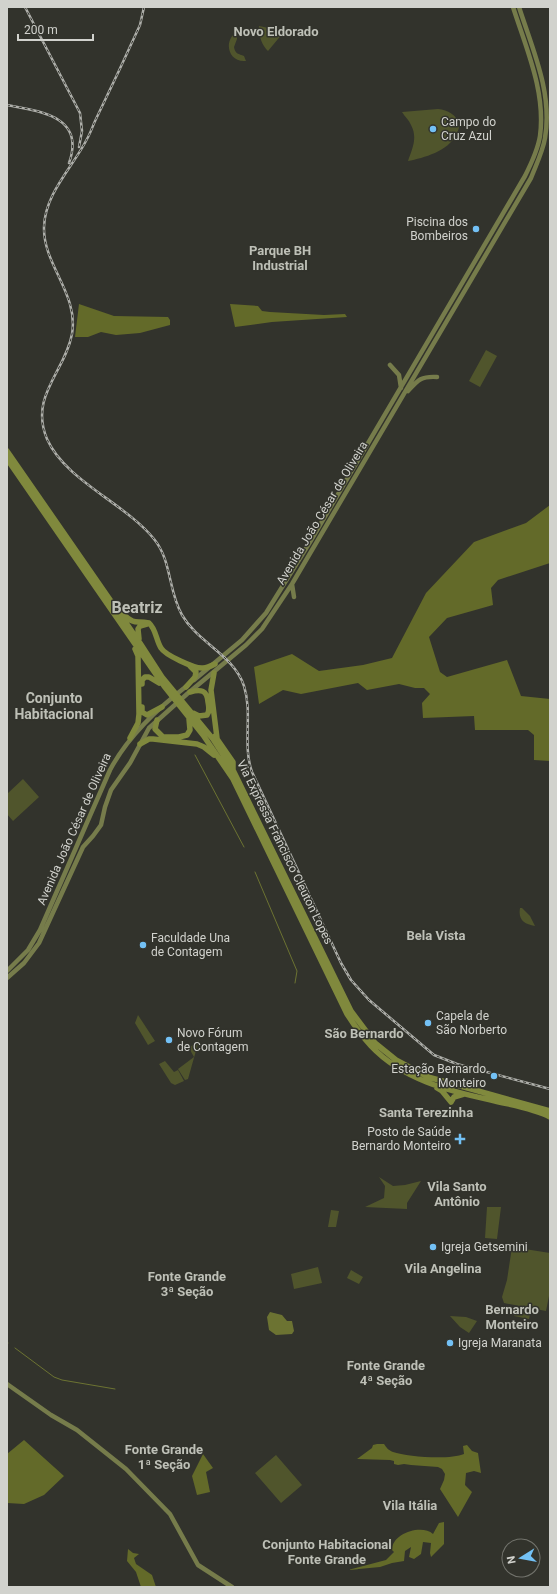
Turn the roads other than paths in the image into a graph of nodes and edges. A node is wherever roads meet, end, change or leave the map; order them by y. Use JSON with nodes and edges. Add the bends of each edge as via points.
{"nodes":[{"id":1,"x":513,"y":7,"type":"edge"},
{"id":2,"x":519,"y":7,"type":"edge"},
{"id":3,"x":448,"y":313,"type":"junction"},
{"id":4,"x":390,"y":365,"type":"dead end"},
{"id":5,"x":437,"y":376,"type":"dead end"},
{"id":6,"x":411,"y":377,"type":"junction"},
{"id":7,"x":401,"y":388,"type":"junction"},
{"id":8,"x":402,"y":397,"type":"junction"},
{"id":9,"x":7,"y":451,"type":"edge"},
{"id":10,"x":7,"y":459,"type":"edge"},
{"id":11,"x":292,"y":584,"type":"junction"},
{"id":12,"x":294,"y":597,"type":"dead end"},
{"id":13,"x":113,"y":605,"type":"junction"},
{"id":14,"x":132,"y":639,"type":"junction"},
{"id":15,"x":140,"y":643,"type":"junction"},
{"id":16,"x":216,"y":663,"type":"junction"},
{"id":17,"x":214,"y":673,"type":"junction"},
{"id":18,"x":164,"y":686,"type":"junction"},
{"id":19,"x":184,"y":689,"type":"junction"},
{"id":20,"x":188,"y":693,"type":"junction"},
{"id":21,"x":164,"y":705,"type":"junction"},
{"id":22,"x":191,"y":716,"type":"junction"},
{"id":23,"x":199,"y":716,"type":"junction"},
{"id":24,"x":157,"y":720,"type":"junction"},
{"id":25,"x":130,"y":738,"type":"junction"},
{"id":26,"x":217,"y":738,"type":"junction"},
{"id":27,"x":140,"y":744,"type":"junction"},
{"id":28,"x":222,"y":762,"type":"junction"},
{"id":29,"x":233,"y":770,"type":"junction"},
{"id":30,"x":84,"y":832,"type":"junction"},
{"id":31,"x":93,"y":836,"type":"junction"},
{"id":32,"x":7,"y":971,"type":"edge"},
{"id":33,"x":7,"y":978,"type":"edge"},
{"id":34,"x":428,"y":1083,"type":"junction"},
{"id":35,"x":447,"y":1086,"type":"junction"},
{"id":36,"x":469,"y":1094,"type":"junction"},
{"id":37,"x":505,"y":1103,"type":"junction"},
{"id":38,"x":514,"y":1111,"type":"dead end"},
{"id":39,"x":550,"y":1111,"type":"edge"},
{"id":40,"x":550,"y":1117,"type":"edge"},
{"id":41,"x":7,"y":1384,"type":"edge"},
{"id":42,"x":232,"y":1587,"type":"edge"}],
"edges":[{"from":1,"to":3,"type":"main road","name":"Avenida João César de Oliveira","via":[[538,88],[541,107],[540,137],[525,176]]},
{"from":2,"to":3,"type":"main road","name":"Avenida João César de Oliveira","via":[[544,86],[545,139],[531,178]]},
{"from":3,"to":6,"type":"main road","name":"Avenida João César de Oliveira"},
{"from":4,"to":7,"type":"main road","via":[[399,375]]},
{"from":5,"to":8,"type":"main road","via":[[421,378]]},
{"from":6,"to":7,"type":"main road","name":"Avenida João César de Oliveira"},
{"from":6,"to":8,"type":"main road","name":"Avenida João César de Oliveira"},
{"from":7,"to":16,"type":"main road","name":"Avenida João César de Oliveira","via":[[266,613]]},
{"from":8,"to":11,"type":"main road","name":"Avenida João César de Oliveira"},
{"from":9,"to":13,"type":"highway","name":"Via Expressa Francisco Cleuton Lopes"},
{"from":10,"to":14,"type":"highway","name":"Via Expressa Francisco Cleuton Lopes"},
{"from":11,"to":12,"type":"main road"},
{"from":11,"to":17,"type":"main road","name":"Avenida João César de Oliveira","via":[[262,629]]},
{"from":13,"to":15,"type":"highway","name":"Via Expressa Francisco Cleuton Lopes"},
{"from":13,"to":16,"type":"highway","via":[[134,623],[149,623],[162,650],[168,655],[200,668]]},
{"from":14,"to":18,"type":"highway","name":"Via Expressa Francisco Cleuton Lopes"},
{"from":14,"to":25,"type":"highway","via":[[138,656],[140,714]]},
{"from":15,"to":19,"type":"highway","via":[[138,629],[147,624],[160,652],[195,669],[195,677]]},
{"from":15,"to":22,"type":"highway","name":"Via Expressa Francisco Cleuton Lopes"},
{"from":16,"to":19,"type":"main road","name":"Avenida João César de Oliveira"},
{"from":17,"to":20,"type":"main road","name":"Avenida João César de Oliveira"},
{"from":17,"to":26,"type":"highway","via":[[211,690]]},
{"from":18,"to":21,"type":"highway","via":[[149,676],[142,680],[142,712],[149,715]]},
{"from":18,"to":22,"type":"highway","name":"Via Expressa Francisco Cleuton Lopes"},
{"from":19,"to":21,"type":"main road","name":"Avenida João César de Oliveira"},
{"from":20,"to":23,"type":"highway","via":[[200,690],[208,697],[209,712],[205,716]]},
{"from":20,"to":24,"type":"main road","name":"Avenida João César de Oliveira"},
{"from":21,"to":25,"type":"main road","name":"Avenida João César de Oliveira"},
{"from":22,"to":23,"type":"highway"},
{"from":22,"to":24,"type":"highway","via":[[190,730],[187,735],[180,737],[163,737],[155,729]]},
{"from":22,"to":28,"type":"highway","name":"Via Expressa Francisco Cleuton Lopes"},
{"from":22,"to":29,"type":"highway","name":"Via Expressa Francisco Cleuton Lopes","via":[[215,742]]},
{"from":23,"to":26,"type":"highway"},
{"from":24,"to":27,"type":"main road","name":"Avenida João César de Oliveira"},
{"from":25,"to":30,"type":"main road","name":"Avenida João César de Oliveira","via":[[110,770]]},
{"from":26,"to":29,"type":"highway","via":[[233,762]]},
{"from":27,"to":28,"type":"highway","via":[[149,739],[197,744]]},
{"from":27,"to":31,"type":"main road","name":"Avenida João César de Oliveira","via":[[112,790],[101,825]]},
{"from":28,"to":34,"type":"highway","name":"Via Expressa Francisco Cleuton Lopes","via":[[347,1014],[372,1047],[411,1076]]},
{"from":29,"to":35,"type":"highway","name":"Via Expressa Francisco Cleuton Lopes","via":[[351,1011],[362,1028],[375,1043],[396,1060]]},
{"from":30,"to":31,"type":"main road","via":[[88,836]]},
{"from":30,"to":32,"type":"main road","name":"Avenida João César de Oliveira","via":[[40,930],[28,950]]},
{"from":31,"to":33,"type":"main road","name":"Avenida João César de Oliveira","via":[[83,847],[39,943],[24,963]]},
{"from":34,"to":35,"type":"highway","name":"Via Expressa Francisco Cleuton Lopes"},
{"from":34,"to":36,"type":"highway","via":[[442,1091],[451,1102],[454,1097]]},
{"from":35,"to":36,"type":"highway"},
{"from":35,"to":39,"type":"highway"},
{"from":36,"to":37,"type":"highway"},
{"from":37,"to":38,"type":"highway"},
{"from":37,"to":40,"type":"highway"},
{"from":41,"to":42,"type":"main road","via":[[77,1430],[126,1469],[170,1514],[198,1565]]}]}
